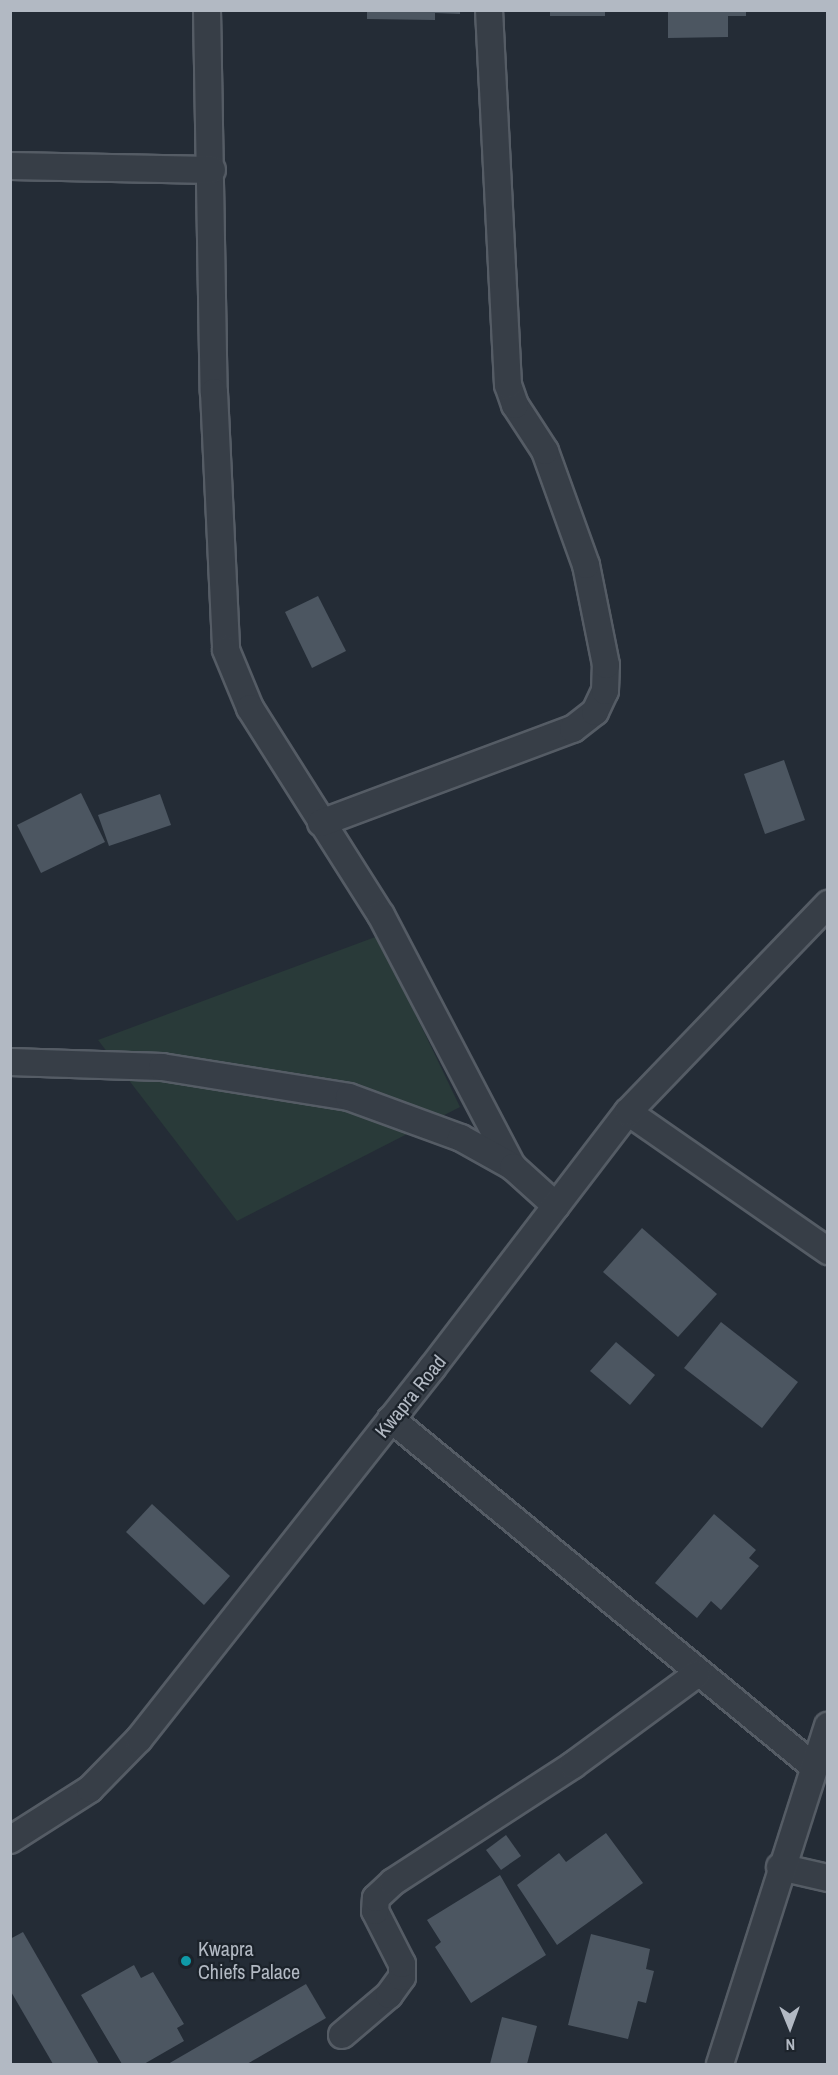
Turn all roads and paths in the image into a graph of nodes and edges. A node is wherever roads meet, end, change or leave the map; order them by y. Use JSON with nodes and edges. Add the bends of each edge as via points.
{"nodes":[{"id":1,"x":207,"y":10,"type":"edge"},
{"id":2,"x":489,"y":10,"type":"edge"},
{"id":3,"x":10,"y":166,"type":"edge"},
{"id":4,"x":212,"y":170,"type":"junction"},
{"id":5,"x":321,"y":823,"type":"junction"},
{"id":6,"x":828,"y":904,"type":"edge"},
{"id":7,"x":10,"y":1062,"type":"edge"},
{"id":8,"x":628,"y":1112,"type":"junction"},
{"id":9,"x":513,"y":1167,"type":"junction"},
{"id":10,"x":556,"y":1206,"type":"junction"},
{"id":11,"x":828,"y":1251,"type":"edge"},
{"id":12,"x":391,"y":1419,"type":"junction"},
{"id":13,"x":697,"y":1674,"type":"junction"},
{"id":14,"x":828,"y":1726,"type":"edge"},
{"id":15,"x":812,"y":1765,"type":"junction"},
{"id":16,"x":10,"y":1840,"type":"edge"},
{"id":17,"x":780,"y":1867,"type":"junction"},
{"id":18,"x":828,"y":1878,"type":"edge"},
{"id":19,"x":342,"y":2035,"type":"dead end"},
{"id":20,"x":720,"y":2064,"type":"edge"}],
"edges":[{"from":1,"to":4,"type":"street"},
{"from":2,"to":5,"type":"street","via":[[508,385],[515,405],[544,452],[586,565],[606,665],[605,691],[595,712],[573,729]]},
{"from":3,"to":4,"type":"street"},
{"from":4,"to":5,"type":"street","via":[[214,392],[226,650],[250,708]]},
{"from":5,"to":9,"type":"street","via":[[381,915]]},
{"from":6,"to":8,"type":"street","name":"Kwapra Road"},
{"from":7,"to":9,"type":"street","via":[[162,1067],[349,1097],[460,1138]]},
{"from":8,"to":10,"type":"street","name":"Kwapra Road"},
{"from":8,"to":11,"type":"street"},
{"from":9,"to":10,"type":"street"},
{"from":10,"to":12,"type":"street","name":"Kwapra Road"},
{"from":12,"to":13,"type":"street"},
{"from":12,"to":16,"type":"street","name":"Kwapra Road","via":[[139,1738],[90,1789]]},
{"from":13,"to":15,"type":"street"},
{"from":13,"to":19,"type":"street","via":[[573,1765],[393,1882],[376,1898],[375,1911],[402,1964],[402,1977],[389,1995]]},
{"from":14,"to":15,"type":"street"},
{"from":15,"to":17,"type":"street"},
{"from":17,"to":18,"type":"street"},
{"from":17,"to":20,"type":"street"}]}
